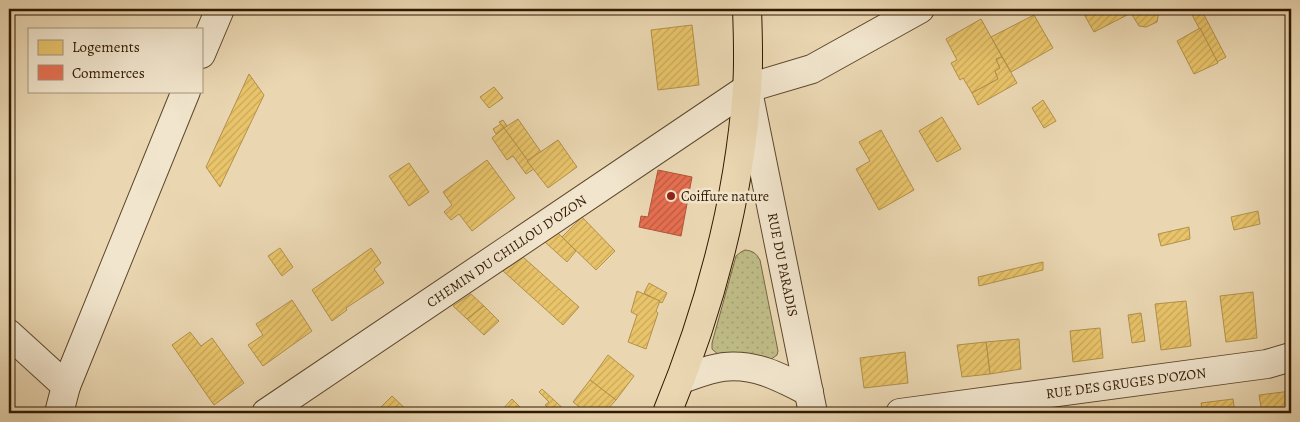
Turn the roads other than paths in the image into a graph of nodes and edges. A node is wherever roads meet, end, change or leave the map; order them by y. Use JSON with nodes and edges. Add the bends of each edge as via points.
{"nodes":[{"id":1,"x":220,"y":9,"type":"edge"},
{"id":2,"x":747,"y":9,"type":"edge"},
{"id":3,"x":920,"y":9,"type":"edge"},
{"id":4,"x":202,"y":52,"type":"edge"},
{"id":5,"x":748,"y":88,"type":"junction"},
{"id":6,"x":186,"y":92,"type":"edge"},
{"id":7,"x":9,"y":334,"type":"edge"},
{"id":8,"x":1291,"y":357,"type":"edge"},
{"id":9,"x":681,"y":379,"type":"junction"},
{"id":10,"x":66,"y":386,"type":"junction"},
{"id":11,"x":811,"y":403,"type":"edge"},
{"id":12,"x":58,"y":413,"type":"edge"},
{"id":13,"x":266,"y":413,"type":"edge"},
{"id":14,"x":667,"y":413,"type":"edge"},
{"id":15,"x":900,"y":413,"type":"edge"}],
"edges":[{"from":1,"to":4,"type":"street"},
{"from":2,"to":5,"type":"main road"},
{"from":3,"to":5,"type":"street","name":"CHEMIN DU CHILLOU D'OZON","via":[[812,69]]},
{"from":5,"to":9,"type":"main road","via":[[729,215],[706,304]]},
{"from":5,"to":11,"type":"street","name":"RUE DU PARADIS"},
{"from":5,"to":13,"type":"street","name":"CHEMIN DU CHILLOU D'OZON"},
{"from":6,"to":10,"type":"street"},
{"from":7,"to":10,"type":"street"},
{"from":8,"to":15,"type":"street","name":"RUE DES GRUGES D'OZON","via":[[1267,364]]},
{"from":9,"to":11,"type":"street","via":[[723,367],[766,371]]},
{"from":9,"to":14,"type":"main road"},
{"from":10,"to":12,"type":"street"}]}
